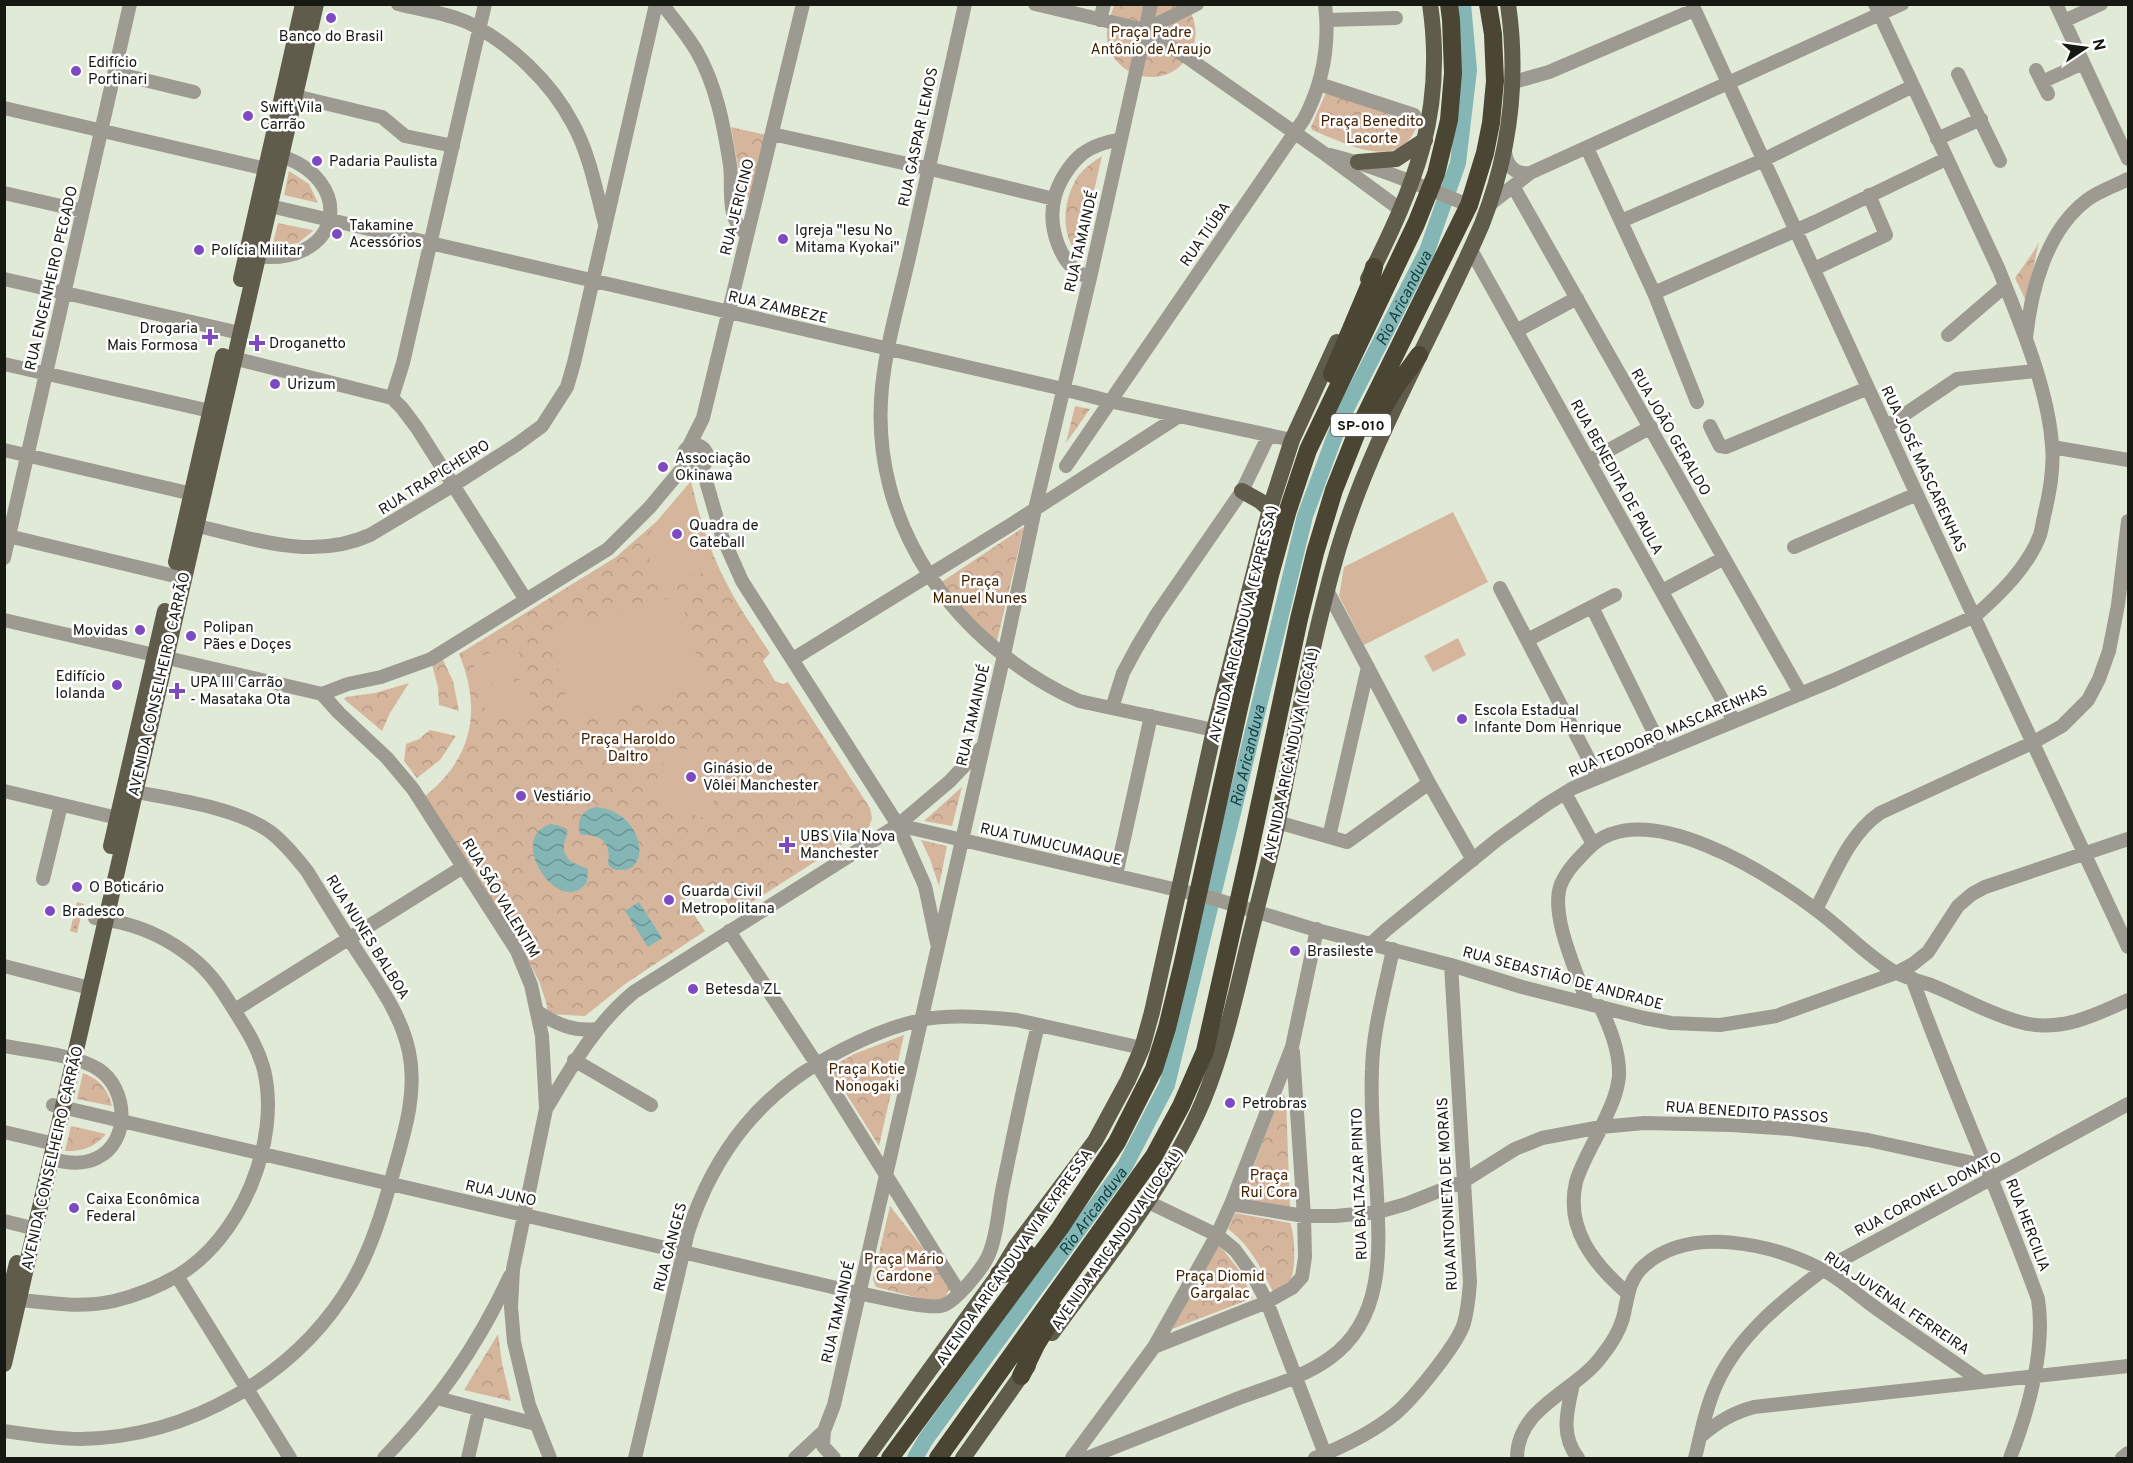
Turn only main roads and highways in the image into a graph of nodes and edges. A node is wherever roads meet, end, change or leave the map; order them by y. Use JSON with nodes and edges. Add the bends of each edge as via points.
{"nodes":[{"id":1,"x":1430,"y":4,"type":"edge"},
{"id":2,"x":1449,"y":4,"type":"edge"},
{"id":3,"x":1488,"y":4,"type":"edge"},
{"id":4,"x":1508,"y":4,"type":"edge"},
{"id":5,"x":307,"y":6,"type":"edge"},
{"id":6,"x":1425,"y":140,"type":"junction"},
{"id":7,"x":273,"y":162,"type":"junction"},
{"id":8,"x":1358,"y":162,"type":"road end"},
{"id":9,"x":1374,"y":267,"type":"junction"},
{"id":10,"x":1419,"y":355,"type":"junction"},
{"id":11,"x":1308,"y":450,"type":"junction"},
{"id":12,"x":1242,"y":491,"type":"road end"},
{"id":13,"x":1270,"y":510,"type":"junction"},
{"id":14,"x":1315,"y":553,"type":"junction"},
{"id":15,"x":1203,"y":895,"type":"joint"},
{"id":16,"x":1107,"y":1157,"type":"junction"},
{"id":17,"x":1090,"y":1248,"type":"junction"},
{"id":18,"x":999,"y":1274,"type":"junction"},
{"id":19,"x":11,"y":1300,"type":"edge"},
{"id":20,"x":4,"y":1316,"type":"edge"},
{"id":21,"x":4,"y":1364,"type":"edge"},
{"id":22,"x":1021,"y":1376,"type":"junction"},
{"id":23,"x":866,"y":1458,"type":"edge"},
{"id":24,"x":890,"y":1458,"type":"edge"},
{"id":25,"x":938,"y":1458,"type":"edge"},
{"id":26,"x":963,"y":1458,"type":"edge"}],
"edges":[{"from":1,"to":6,"type":"main road","via":[[1435,69]]},
{"from":2,"to":11,"type":"highway","name":"AVENIDA ARICANDUVA (EXPRESSA)","number":"SP-010","via":[[1453,73],[1449,120],[1434,185]]},
{"from":3,"to":14,"type":"highway","number":"SP-010","via":[[1495,81],[1485,153],[1466,204],[1357,432]]},
{"from":4,"to":10,"type":"main road","name":"AVENIDA ARICANDUVA (LOCAL)","via":[[1514,82],[1505,152],[1471,250]]},
{"from":5,"to":7,"type":"main road","name":"AVENIDA CONSELHEIRO CARRÃO"},
{"from":5,"to":7,"type":"main road","name":"AVENIDA CONSELHEIRO CARRÃO","via":[[295,96]]},
{"from":6,"to":8,"type":"main road","via":[[1396,159]]},
{"from":6,"to":9,"type":"main road","via":[[1413,182]]},
{"from":7,"to":19,"type":"main road","name":"AVENIDA CONSELHEIRO CARRÃO","via":[[50,1148]]},
{"from":9,"to":11,"type":"highway","via":[[1320,404]]},
{"from":9,"to":13,"type":"main road","via":[[1292,440]]},
{"from":10,"to":14,"type":"highway","via":[[1373,425]]},
{"from":10,"to":22,"type":"main road","name":"AVENIDA ARICANDUVA (LOCAL)","via":[[1359,489],[1339,549],[1221,1053],[1203,1100],[1183,1144],[1146,1202]]},
{"from":11,"to":15,"type":"highway","name":"AVENIDA ARICANDUVA (EXPRESSA)","number":"SP-010","via":[[1270,575]]},
{"from":12,"to":13,"type":"main road"},
{"from":13,"to":18,"type":"main road","via":[[1142,1048],[1095,1141]]},
{"from":14,"to":17,"type":"highway","number":"SP-010","via":[[1204,1051],[1154,1156]]},
{"from":15,"to":16,"type":"highway","name":"AVENIDA ARICANDUVA VIA EXPRESSA","number":"SP-010","via":[[1154,1069]]},
{"from":16,"to":18,"type":"highway","via":[[1018,1266]]},
{"from":16,"to":24,"type":"highway","name":"AVENIDA ARICANDUVA VIA EXPRESSA","number":"SP-010","via":[[1060,1228]]},
{"from":17,"to":22,"type":"highway"},
{"from":17,"to":25,"type":"highway","number":"SP-010"},
{"from":18,"to":23,"type":"main road"},
{"from":19,"to":20,"type":"main road","name":"AVENIDA CONSELHEIRO CARRÃO"},
{"from":19,"to":21,"type":"main road","name":"AVENIDA CONSELHEIRO CARRÃO"},
{"from":22,"to":26,"type":"main road","name":"AVENIDA ARICANDUVA (LOCAL)"}]}
